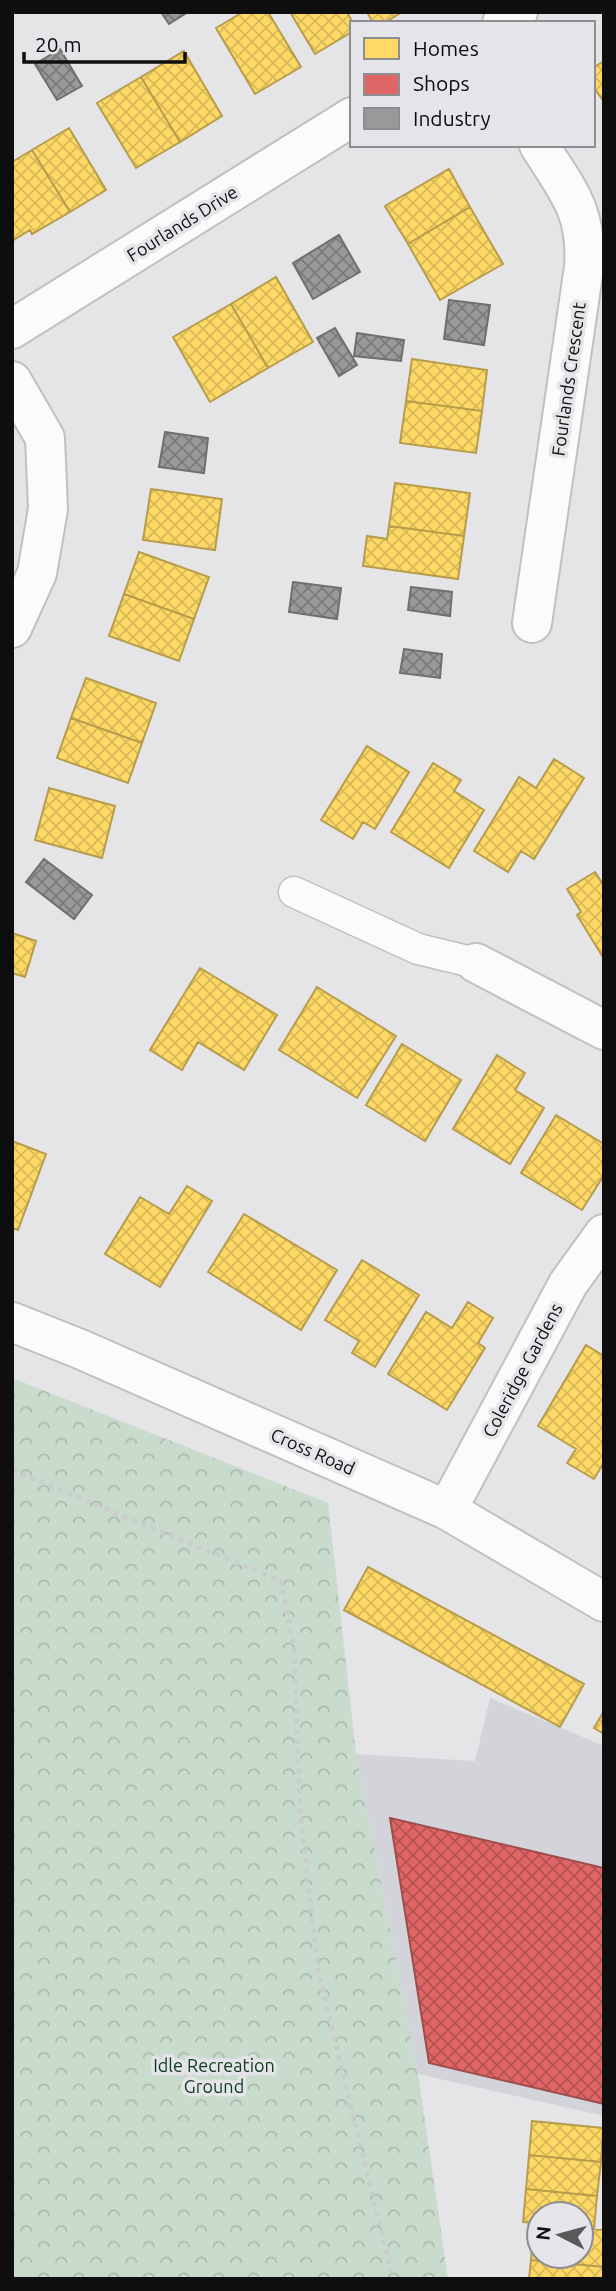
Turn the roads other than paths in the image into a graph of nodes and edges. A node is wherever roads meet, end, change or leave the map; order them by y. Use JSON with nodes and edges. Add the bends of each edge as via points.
{"nodes":[{"id":1,"x":350,"y":118,"type":"edge"},
{"id":2,"x":540,"y":147,"type":"edge"},
{"id":3,"x":12,"y":329,"type":"edge"},
{"id":4,"x":12,"y":381,"type":"edge"},
{"id":5,"x":532,"y":623,"type":"dead end"},
{"id":6,"x":12,"y":628,"type":"edge"},
{"id":7,"x":294,"y":892,"type":"dead end"},
{"id":8,"x":476,"y":963,"type":"joint"},
{"id":9,"x":604,"y":1030,"type":"edge"},
{"id":10,"x":604,"y":1234,"type":"edge"},
{"id":11,"x":12,"y":1322,"type":"edge"},
{"id":12,"x":447,"y":1510,"type":"junction"},
{"id":13,"x":604,"y":1602,"type":"edge"}],
"edges":[{"from":1,"to":3,"type":"street","name":"Fourlands Drive"},
{"from":2,"to":5,"type":"street","name":"Fourlands Crescent","via":[[570,194],[586,242]]},
{"from":4,"to":6,"type":"street","via":[[45,438],[48,509],[37,573]]},
{"from":7,"to":8,"type":"lane","via":[[418,949]]},
{"from":8,"to":9,"type":"street"},
{"from":10,"to":12,"type":"street","name":"Coleridge Gardens","via":[[568,1284]]},
{"from":11,"to":12,"type":"street","name":"Cross Road"},
{"from":12,"to":13,"type":"street","name":"Cross Road"}]}
